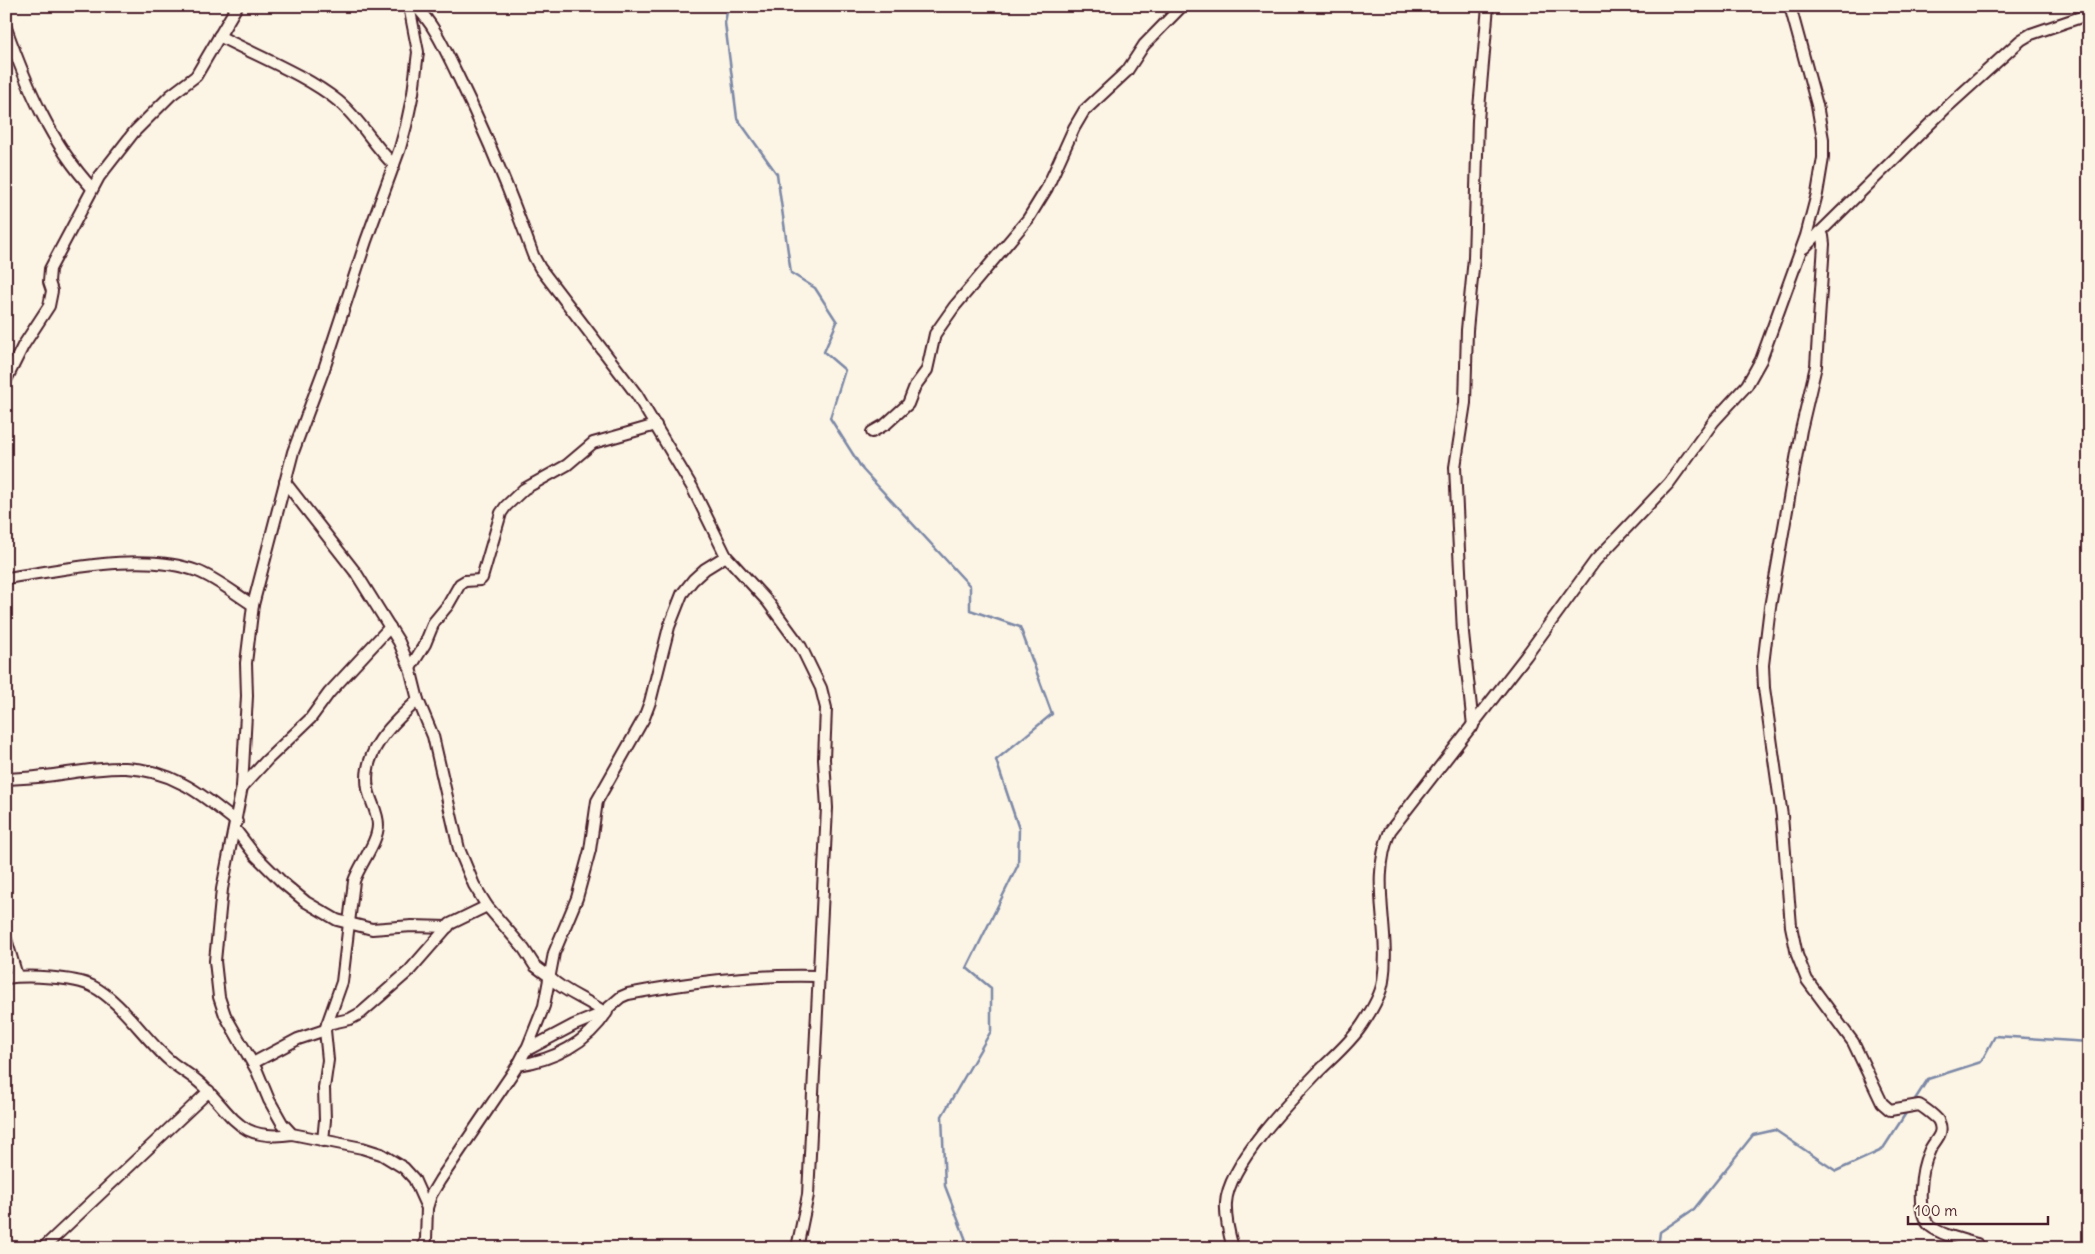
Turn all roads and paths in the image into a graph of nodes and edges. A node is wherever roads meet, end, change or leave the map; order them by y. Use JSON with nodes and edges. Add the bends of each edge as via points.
{"nodes":[{"id":1,"x":238,"y":6,"type":"edge"},
{"id":2,"x":408,"y":6,"type":"edge"},
{"id":3,"x":415,"y":6,"type":"edge"},
{"id":4,"x":1182,"y":6,"type":"edge"},
{"id":5,"x":1488,"y":6,"type":"edge"},
{"id":6,"x":1790,"y":6,"type":"edge"},
{"id":7,"x":2089,"y":12,"type":"edge"},
{"id":8,"x":6,"y":28,"type":"edge"},
{"id":9,"x":219,"y":36,"type":"junction"},
{"id":10,"x":394,"y":165,"type":"junction"},
{"id":11,"x":92,"y":188,"type":"junction"},
{"id":12,"x":1820,"y":232,"type":"junction"},
{"id":13,"x":1798,"y":255,"type":"junction"},
{"id":14,"x":6,"y":380,"type":"edge"},
{"id":15,"x":656,"y":426,"type":"junction"},
{"id":16,"x":872,"y":432,"type":"dead end"},
{"id":17,"x":285,"y":482,"type":"junction"},
{"id":18,"x":726,"y":556,"type":"junction"},
{"id":19,"x":6,"y":578,"type":"edge"},
{"id":20,"x":253,"y":605,"type":"junction"},
{"id":21,"x":390,"y":628,"type":"junction"},
{"id":22,"x":410,"y":668,"type":"junction"},
{"id":23,"x":418,"y":700,"type":"junction"},
{"id":24,"x":1473,"y":726,"type":"junction"},
{"id":25,"x":6,"y":779,"type":"edge"},
{"id":26,"x":242,"y":787,"type":"junction"},
{"id":27,"x":236,"y":826,"type":"junction"},
{"id":28,"x":487,"y":906,"type":"junction"},
{"id":29,"x":349,"y":924,"type":"junction"},
{"id":30,"x":448,"y":927,"type":"junction"},
{"id":31,"x":6,"y":939,"type":"edge"},
{"id":32,"x":818,"y":976,"type":"junction"},
{"id":33,"x":11,"y":977,"type":"edge"},
{"id":34,"x":550,"y":977,"type":"junction"},
{"id":35,"x":607,"y":1010,"type":"junction"},
{"id":36,"x":326,"y":1027,"type":"junction"},
{"id":37,"x":525,"y":1051,"type":"junction"},
{"id":38,"x":253,"y":1063,"type":"junction"},
{"id":39,"x":518,"y":1065,"type":"junction"},
{"id":40,"x":209,"y":1091,"type":"junction"},
{"id":41,"x":292,"y":1134,"type":"junction"},
{"id":42,"x":323,"y":1141,"type":"junction"},
{"id":43,"x":427,"y":1208,"type":"junction"},
{"id":44,"x":426,"y":1245,"type":"edge"},
{"id":45,"x":43,"y":1248,"type":"edge"},
{"id":46,"x":797,"y":1248,"type":"edge"},
{"id":47,"x":1234,"y":1248,"type":"edge"},
{"id":48,"x":1981,"y":1248,"type":"edge"}],
"edges":[{"from":1,"to":9,"type":"street"},
{"from":2,"to":10,"type":"street","via":[[418,64],[406,126]]},
{"from":3,"to":15,"type":"street","via":[[433,27],[466,93],[536,262],[637,395]]},
{"from":4,"to":16,"type":"street","via":[[1144,45],[1127,71],[1084,111],[1047,188],[1028,219],[935,334],[927,370],[915,386],[908,404]]},
{"from":5,"to":24,"type":"street","via":[[1478,120],[1466,403],[1456,467],[1464,633]]},
{"from":6,"to":13,"type":"street","via":[[1812,83],[1823,140],[1817,194]]},
{"from":7,"to":12,"type":"street","via":[[2021,40],[1947,107]]},
{"from":8,"to":11,"type":"street","via":[[48,124],[67,159]]},
{"from":9,"to":10,"type":"street","via":[[339,101]]},
{"from":9,"to":11,"type":"street","via":[[196,76],[171,95],[134,132]]},
{"from":10,"to":17,"type":"street"},
{"from":11,"to":14,"type":"street","via":[[50,269],[52,291],[49,306]]},
{"from":12,"to":13,"type":"street"},
{"from":12,"to":48,"type":"street","via":[[1824,244],[1814,383],[1803,421],[1781,542],[1763,665],[1764,697],[1782,816],[1791,926],[1807,980],[1849,1034],[1882,1103],[1890,1110],[1919,1105],[1940,1122],[1940,1133],[1927,1155],[1924,1174],[1921,1204],[1925,1219],[1933,1228]]},
{"from":13,"to":24,"type":"street","via":[[1767,345],[1747,385],[1709,428],[1657,497],[1595,561]]},
{"from":15,"to":18,"type":"street","via":[[692,487]]},
{"from":15,"to":22,"type":"street","via":[[593,443],[512,500],[498,522],[482,578],[460,584],[434,622]]},
{"from":17,"to":20,"type":"street"},
{"from":17,"to":21,"type":"street","via":[[356,573]]},
{"from":18,"to":32,"type":"street","via":[[793,635],[812,666],[825,701],[827,808]]},
{"from":18,"to":34,"type":"street","via":[[693,580],[676,607],[644,718],[597,801],[585,871],[554,953]]},
{"from":19,"to":20,"type":"street","via":[[140,562],[198,571]]},
{"from":20,"to":26,"type":"street","via":[[246,663]]},
{"from":21,"to":22,"type":"street"},
{"from":21,"to":26,"type":"street","via":[[310,718]]},
{"from":22,"to":23,"type":"street"},
{"from":23,"to":28,"type":"street","via":[[438,752],[459,849],[474,886]]},
{"from":23,"to":29,"type":"street","via":[[391,725],[369,761],[367,786],[378,825],[375,839],[354,881]]},
{"from":24,"to":47,"type":"street","via":[[1390,831],[1380,875],[1384,967],[1381,990],[1362,1026],[1260,1138],[1231,1181],[1226,1203]]},
{"from":25,"to":27,"type":"street","via":[[132,767],[184,784],[211,801]]},
{"from":26,"to":27,"type":"street"},
{"from":27,"to":29,"type":"street","via":[[263,864],[295,893],[329,916]]},
{"from":27,"to":38,"type":"street","via":[[219,909],[215,975],[225,1015]]},
{"from":28,"to":30,"type":"street"},
{"from":28,"to":34,"type":"street","via":[[536,966]]},
{"from":29,"to":30,"type":"street","via":[[376,929]]},
{"from":29,"to":36,"type":"street","via":[[342,982]]},
{"from":30,"to":36,"type":"street","via":[[409,971],[366,1009],[350,1019]]},
{"from":31,"to":33,"type":"street"},
{"from":32,"to":35,"type":"street","via":[[705,980],[628,994]]},
{"from":32,"to":46,"type":"street","via":[[808,1194]]},
{"from":33,"to":40,"type":"street","via":[[75,981],[92,986],[113,1002],[169,1060]]},
{"from":34,"to":35,"type":"street","via":[[566,991]]},
{"from":34,"to":37,"type":"street","via":[[544,1006]]},
{"from":35,"to":37,"type":"street"},
{"from":35,"to":39,"type":"street","via":[[580,1041],[543,1060]]},
{"from":36,"to":38,"type":"street"},
{"from":36,"to":42,"type":"street","via":[[328,1060]]},
{"from":37,"to":39,"type":"street"},
{"from":38,"to":41,"type":"street","via":[[275,1112]]},
{"from":39,"to":43,"type":"street","via":[[440,1180]]},
{"from":40,"to":41,"type":"street","via":[[243,1128],[263,1135]]},
{"from":40,"to":45,"type":"street"},
{"from":41,"to":42,"type":"street"},
{"from":42,"to":43,"type":"street","via":[[381,1154],[404,1168],[414,1179]]},
{"from":43,"to":44,"type":"street"}]}
